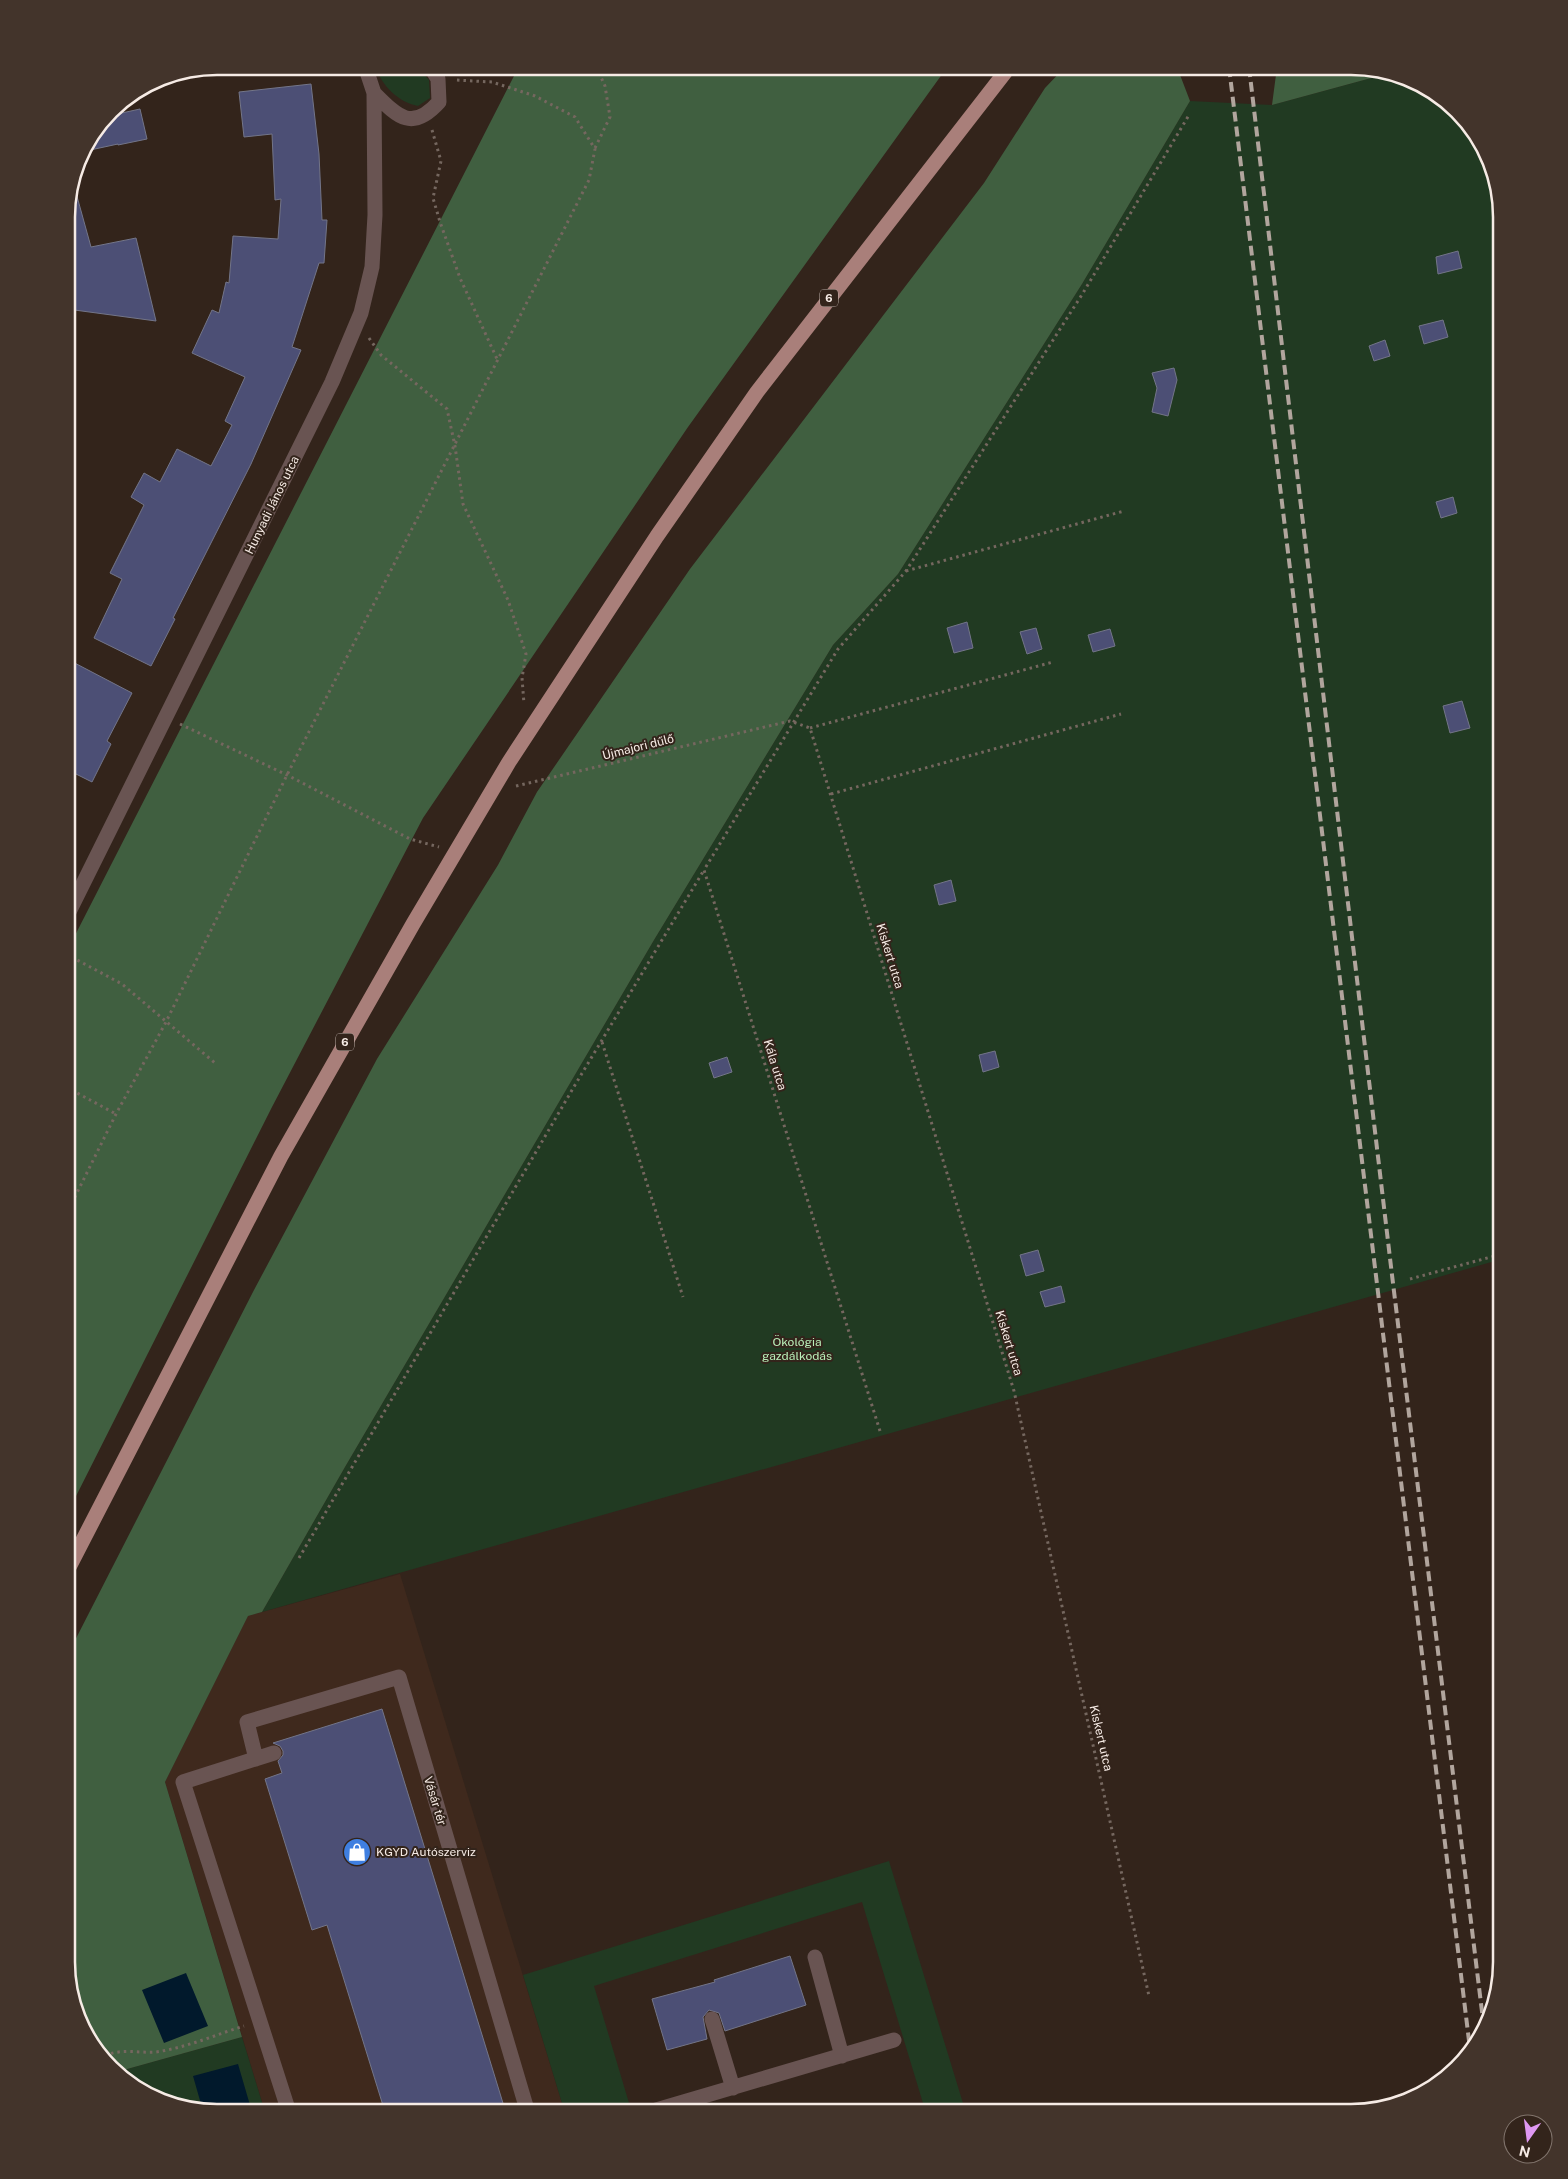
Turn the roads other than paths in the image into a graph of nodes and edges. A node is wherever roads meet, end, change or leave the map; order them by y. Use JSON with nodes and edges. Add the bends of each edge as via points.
{"nodes":[{"id":1,"x":368,"y":75,"type":"edge"},
{"id":2,"x":436,"y":75,"type":"edge"},
{"id":3,"x":1003,"y":75,"type":"edge"},
{"id":4,"x":374,"y":93,"type":"junction"},
{"id":5,"x":75,"y":900,"type":"edge"},
{"id":6,"x":75,"y":1556,"type":"edge"},
{"id":7,"x":274,"y":1753,"type":"dead end"},
{"id":8,"x":256,"y":1759,"type":"junction"},
{"id":9,"x":815,"y":1957,"type":"dead end"},
{"id":10,"x":712,"y":2019,"type":"dead end"},
{"id":11,"x":894,"y":2040,"type":"dead end"},
{"id":12,"x":842,"y":2056,"type":"junction"},
{"id":13,"x":733,"y":2088,"type":"junction"},
{"id":14,"x":286,"y":2104,"type":"edge"},
{"id":15,"x":526,"y":2104,"type":"edge"},
{"id":16,"x":699,"y":2104,"type":"edge"}],
"edges":[{"from":1,"to":4,"type":"street","name":"Hunyadi János utca"},
{"from":2,"to":4,"type":"street","via":[[440,102],[427,115],[413,119],[399,116]]},
{"from":3,"to":6,"type":"main road","number":"6","via":[[757,392],[657,536],[529,732],[281,1156]]},
{"from":4,"to":5,"type":"street","name":"Hunyadi János utca","via":[[374,245],[372,268],[357,322],[332,382]]},
{"from":7,"to":8,"type":"street"},
{"from":8,"to":14,"type":"street","via":[[183,1782]]},
{"from":8,"to":15,"type":"street","name":"Vásár tér","via":[[247,1722],[398,1677]]},
{"from":9,"to":12,"type":"street"},
{"from":10,"to":13,"type":"street"},
{"from":11,"to":12,"type":"street"},
{"from":12,"to":13,"type":"street"},
{"from":13,"to":16,"type":"street"}]}
